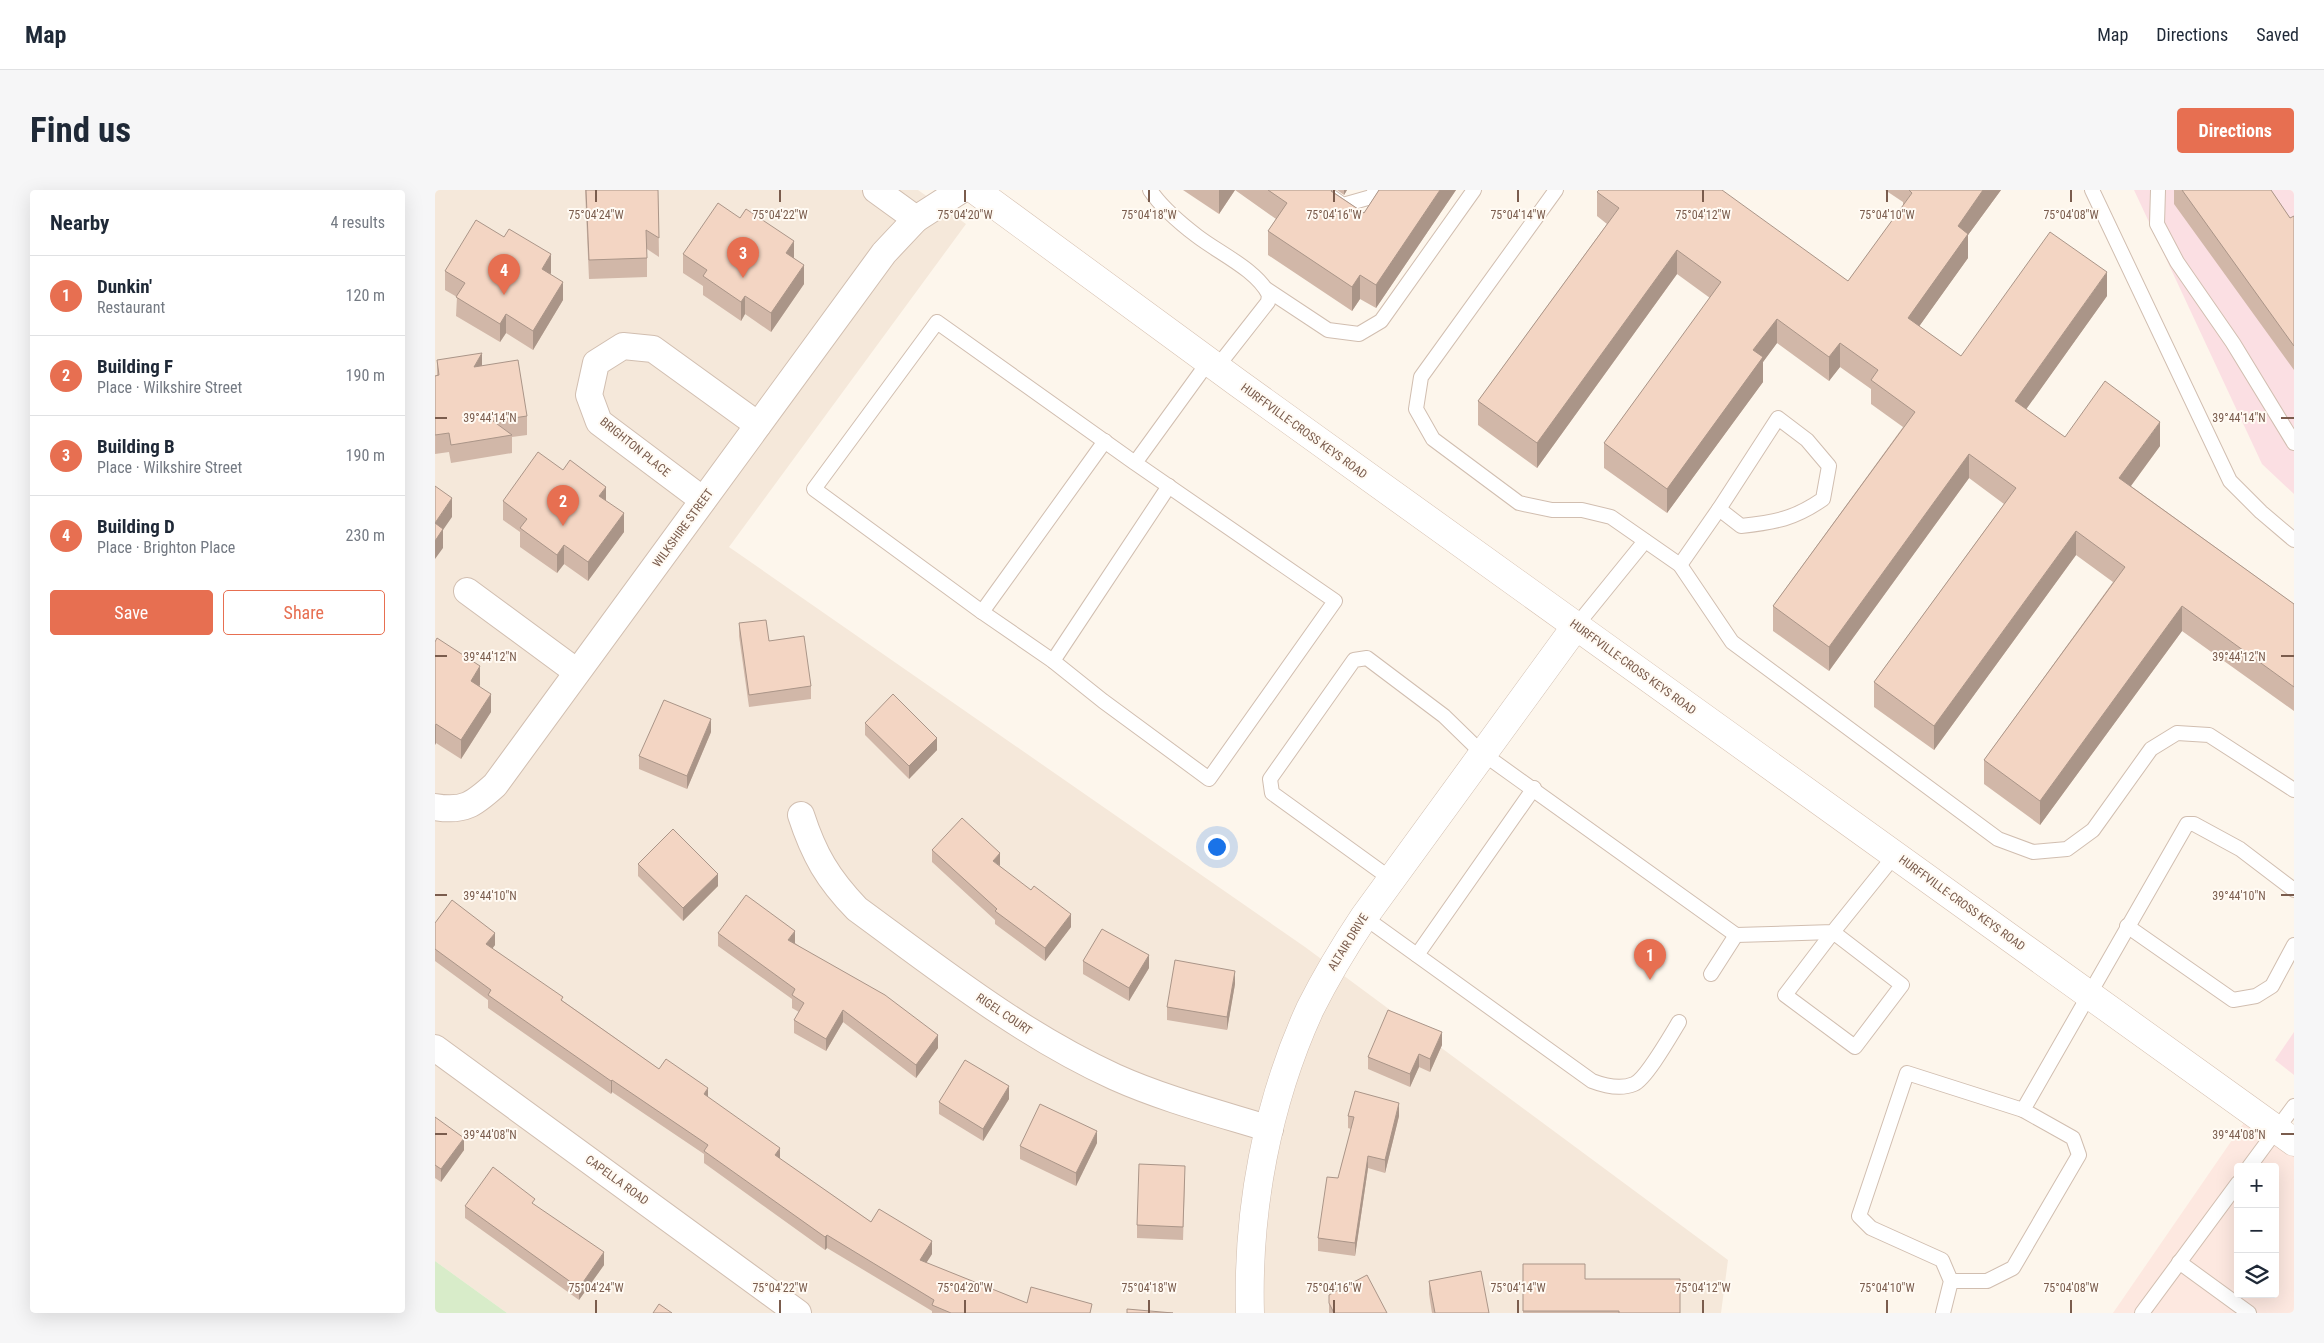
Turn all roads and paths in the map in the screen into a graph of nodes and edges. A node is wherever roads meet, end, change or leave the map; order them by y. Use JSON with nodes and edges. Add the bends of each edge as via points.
{"nodes":[{"id":1,"x":876,"y":190,"type":"edge"},
{"id":2,"x":961,"y":190,"type":"edge"},
{"id":3,"x":975,"y":190,"type":"edge"},
{"id":4,"x":1150,"y":190,"type":"edge"},
{"id":5,"x":1322,"y":190,"type":"edge"},
{"id":6,"x":1376,"y":190,"type":"edge"},
{"id":7,"x":1474,"y":190,"type":"edge"},
{"id":8,"x":1555,"y":190,"type":"edge"},
{"id":9,"x":2092,"y":190,"type":"edge"},
{"id":10,"x":2158,"y":190,"type":"edge"},
{"id":11,"x":917,"y":220,"type":"junction"},
{"id":12,"x":1266,"y":289,"type":"junction"},
{"id":13,"x":1213,"y":364,"type":"junction"},
{"id":14,"x":758,"y":424,"type":"junction"},
{"id":15,"x":1105,"y":441,"type":"junction"},
{"id":16,"x":2294,"y":443,"type":"edge"},
{"id":17,"x":1135,"y":463,"type":"junction"},
{"id":18,"x":1169,"y":486,"type":"junction"},
{"id":19,"x":703,"y":500,"type":"junction"},
{"id":20,"x":1719,"y":509,"type":"junction"},
{"id":21,"x":2294,"y":540,"type":"edge"},
{"id":22,"x":1645,"y":541,"type":"junction"},
{"id":23,"x":1680,"y":565,"type":"junction"},
{"id":24,"x":467,"y":590,"type":"dead end"},
{"id":25,"x":982,"y":612,"type":"junction"},
{"id":26,"x":1576,"y":626,"type":"junction"},
{"id":27,"x":1053,"y":662,"type":"junction"},
{"id":28,"x":577,"y":672,"type":"junction"},
{"id":29,"x":1482,"y":753,"type":"junction"},
{"id":30,"x":1534,"y":788,"type":"junction"},
{"id":31,"x":2294,"y":790,"type":"edge"},
{"id":32,"x":435,"y":807,"type":"edge"},
{"id":33,"x":801,"y":815,"type":"dead end"},
{"id":34,"x":1895,"y":854,"type":"junction"},
{"id":35,"x":1391,"y":880,"type":"junction"},
{"id":36,"x":2294,"y":890,"type":"edge"},
{"id":37,"x":1364,"y":917,"type":"junction"},
{"id":38,"x":2127,"y":926,"type":"junction"},
{"id":39,"x":1833,"y":932,"type":"junction"},
{"id":40,"x":1736,"y":935,"type":"junction"},
{"id":41,"x":2294,"y":945,"type":"edge"},
{"id":42,"x":1417,"y":955,"type":"junction"},
{"id":43,"x":1711,"y":974,"type":"dead end"},
{"id":44,"x":2089,"y":994,"type":"junction"},
{"id":45,"x":1679,"y":1022,"type":"dead end"},
{"id":46,"x":435,"y":1048,"type":"edge"},
{"id":47,"x":2294,"y":1106,"type":"edge"},
{"id":48,"x":2023,"y":1110,"type":"junction"},
{"id":49,"x":1270,"y":1129,"type":"junction"},
{"id":50,"x":2286,"y":1135,"type":"edge"},
{"id":51,"x":2254,"y":1163,"type":"edge"},
{"id":52,"x":2234,"y":1187,"type":"edge"},
{"id":53,"x":2179,"y":1262,"type":"junction"},
{"id":54,"x":1951,"y":1281,"type":"junction"},
{"id":55,"x":798,"y":1313,"type":"edge"},
{"id":56,"x":1250,"y":1313,"type":"edge"},
{"id":57,"x":1943,"y":1313,"type":"edge"},
{"id":58,"x":2141,"y":1313,"type":"edge"},
{"id":59,"x":2249,"y":1313,"type":"edge"}],
"edges":[{"from":1,"to":11,"type":"street"},
{"from":2,"to":11,"type":"street","name":"WILKSHIRE STREET"},
{"from":3,"to":13,"type":"main road","name":"HURFFVILLE-CROSS KEYS ROAD"},
{"from":4,"to":12,"type":"lane","via":[[1158,201]]},
{"from":5,"to":6,"type":"lane","via":[[1343,205],[1371,197]]},
{"from":7,"to":12,"type":"lane","via":[[1381,321],[1359,334],[1328,330]]},
{"from":8,"to":22,"type":"lane","via":[[1421,377],[1416,409],[1433,439],[1519,503],[1553,510],[1582,510],[1611,517]]},
{"from":9,"to":21,"type":"lane","via":[[2230,481]]},
{"from":10,"to":16,"type":"lane","via":[[2157,224],[2177,262],[2233,343]]},
{"from":11,"to":14,"type":"street","name":"WILKSHIRE STREET","via":[[884,253]]},
{"from":12,"to":13,"type":"lane","via":[[1268,302]]},
{"from":13,"to":17,"type":"lane"},
{"from":13,"to":26,"type":"main road","name":"HURFFVILLE-CROSS KEYS ROAD"},
{"from":14,"to":19,"type":"street","name":"WILKSHIRE STREET"},
{"from":14,"to":19,"type":"street","name":"BRIGHTON PLACE","via":[[653,349],[623,346],[596,363],[589,395],[599,422]]},
{"from":15,"to":17,"type":"lane"},
{"from":15,"to":25,"type":"lane"},
{"from":15,"to":25,"type":"lane","via":[[937,322],[814,489]]},
{"from":17,"to":18,"type":"lane"},
{"from":18,"to":27,"type":"lane"},
{"from":18,"to":27,"type":"lane","via":[[1335,601],[1209,779]]},
{"from":19,"to":28,"type":"street","name":"WILKSHIRE STREET"},
{"from":20,"to":20,"type":"lane","via":[[1778,418],[1807,440],[1829,466],[1823,498],[1801,514],[1773,523],[1741,526]]},
{"from":20,"to":23,"type":"lane"},
{"from":22,"to":23,"type":"lane"},
{"from":22,"to":26,"type":"lane"},
{"from":23,"to":31,"type":"lane","via":[[1732,642],[1998,839],[2033,852],[2067,849],[2093,830],[2151,749],[2177,733],[2209,734]]},
{"from":24,"to":28,"type":"street"},
{"from":25,"to":27,"type":"lane"},
{"from":26,"to":29,"type":"main road","name":"ALTAIR DRIVE"},
{"from":26,"to":34,"type":"main road","name":"HURFFVILLE-CROSS KEYS ROAD"},
{"from":28,"to":32,"type":"street","name":"WILKSHIRE STREET","via":[[495,785],[475,803],[452,810]]},
{"from":29,"to":30,"type":"lane"},
{"from":29,"to":35,"type":"main road","name":"ALTAIR DRIVE"},
{"from":29,"to":35,"type":"lane","via":[[1444,716],[1367,658],[1354,660],[1270,779],[1272,793]]},
{"from":30,"to":40,"type":"lane"},
{"from":30,"to":42,"type":"lane"},
{"from":33,"to":49,"type":"street","name":"RIGEL COURT","via":[[816,856],[839,890],[857,909],[1008,1018],[1116,1077]]},
{"from":34,"to":39,"type":"lane"},
{"from":34,"to":44,"type":"main road","name":"HURFFVILLE-CROSS KEYS ROAD"},
{"from":35,"to":37,"type":"main road","name":"ALTAIR DRIVE"},
{"from":36,"to":38,"type":"lane","via":[[2240,849],[2194,824],[2187,824]]},
{"from":37,"to":42,"type":"lane"},
{"from":37,"to":49,"type":"main road","name":"ALTAIR DRIVE","via":[[1340,953],[1310,1010],[1289,1063]]},
{"from":38,"to":41,"type":"lane","via":[[2233,1000],[2256,996],[2272,986]]},
{"from":38,"to":44,"type":"lane"},
{"from":39,"to":39,"type":"lane","via":[[1785,995],[1855,1047],[1902,985]]},
{"from":39,"to":40,"type":"lane"},
{"from":40,"to":43,"type":"lane"},
{"from":42,"to":45,"type":"lane","via":[[1592,1081],[1606,1086],[1635,1084]]},
{"from":44,"to":48,"type":"lane"},
{"from":44,"to":50,"type":"main road","name":"HURFFVILLE-CROSS KEYS ROAD"},
{"from":46,"to":55,"type":"street","name":"CAPELLA ROAD"},
{"from":47,"to":50,"type":"lane"},
{"from":48,"to":54,"type":"lane","via":[[2073,1138],[2079,1156],[2013,1268],[1987,1281]]},
{"from":48,"to":54,"type":"lane","via":[[1907,1073],[1859,1216],[1871,1228],[1942,1260]]},
{"from":49,"to":56,"type":"main road","name":"ALTAIR DRIVE","via":[[1251,1238]]},
{"from":50,"to":51,"type":"lane"},
{"from":52,"to":53,"type":"lane"},
{"from":53,"to":58,"type":"lane"},
{"from":53,"to":59,"type":"lane"},
{"from":54,"to":57,"type":"lane"}]}
